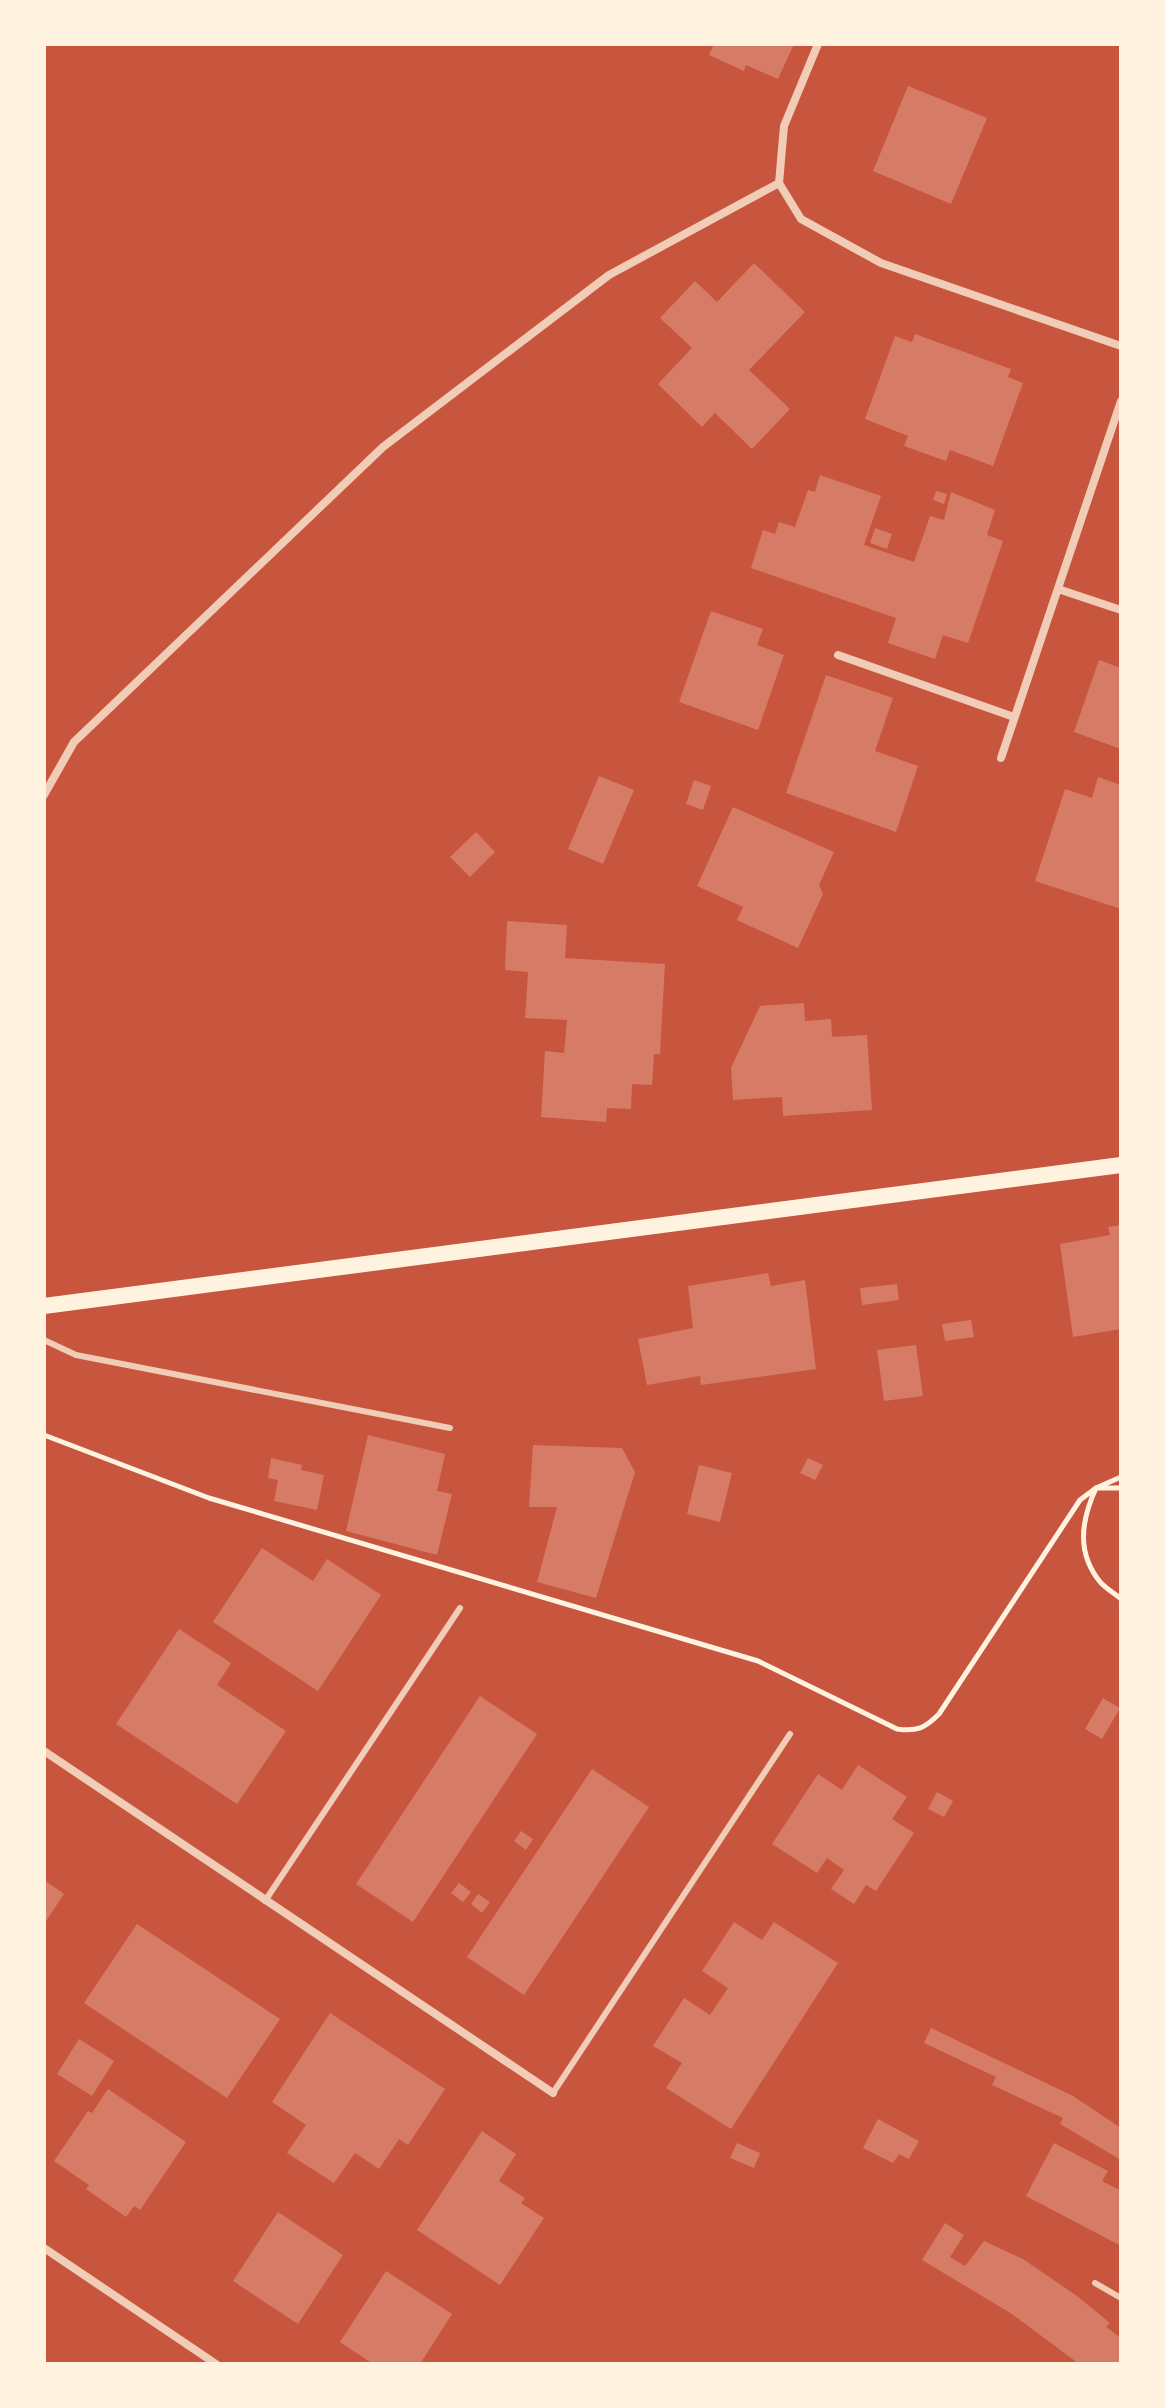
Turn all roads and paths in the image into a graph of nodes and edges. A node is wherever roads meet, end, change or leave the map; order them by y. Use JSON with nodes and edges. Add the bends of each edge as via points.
{"nodes":[{"id":1,"x":818,"y":44,"type":"edge"},
{"id":2,"x":779,"y":183,"type":"junction"},
{"id":3,"x":1121,"y":346,"type":"edge"},
{"id":4,"x":1121,"y":401,"type":"edge"},
{"id":5,"x":1058,"y":589,"type":"junction"},
{"id":6,"x":1121,"y":610,"type":"edge"},
{"id":7,"x":838,"y":655,"type":"dead end"},
{"id":8,"x":1014,"y":717,"type":"junction"},
{"id":9,"x":1001,"y":758,"type":"dead end"},
{"id":10,"x":44,"y":795,"type":"edge"},
{"id":11,"x":1121,"y":1165,"type":"edge"},
{"id":12,"x":44,"y":1306,"type":"edge"},
{"id":13,"x":44,"y":1340,"type":"edge"},
{"id":14,"x":450,"y":1428,"type":"dead end"},
{"id":15,"x":44,"y":1435,"type":"edge"},
{"id":16,"x":1121,"y":1477,"type":"edge"},
{"id":17,"x":1096,"y":1488,"type":"junction"},
{"id":18,"x":1121,"y":1488,"type":"edge"},
{"id":19,"x":1121,"y":1599,"type":"edge"},
{"id":20,"x":460,"y":1608,"type":"dead end"},
{"id":21,"x":790,"y":1734,"type":"dead end"},
{"id":22,"x":44,"y":1751,"type":"edge"},
{"id":23,"x":265,"y":1901,"type":"junction"},
{"id":24,"x":553,"y":2093,"type":"joint"},
{"id":25,"x":44,"y":2248,"type":"edge"},
{"id":26,"x":1095,"y":2283,"type":"dead end"},
{"id":27,"x":1121,"y":2298,"type":"edge"},
{"id":28,"x":216,"y":2364,"type":"edge"}],
"edges":[{"from":1,"to":2,"type":"street","via":[[784,126]]},
{"from":2,"to":3,"type":"street","via":[[801,219],[881,263]]},
{"from":2,"to":10,"type":"street","via":[[609,275],[383,447],[74,742]]},
{"from":4,"to":5,"type":"street"},
{"from":5,"to":6,"type":"street"},
{"from":5,"to":8,"type":"street"},
{"from":7,"to":8,"type":"street"},
{"from":8,"to":9,"type":"street"},
{"from":11,"to":12,"type":"main road"},
{"from":13,"to":14,"type":"lane","via":[[76,1355]]},
{"from":15,"to":17,"type":"path","via":[[209,1498],[758,1661],[913,1732],[939,1714],[1067,1517]]},
{"from":16,"to":17,"type":"path"},
{"from":17,"to":18,"type":"path"},
{"from":17,"to":19,"type":"path","via":[[1082,1535],[1087,1559],[1101,1583]]},
{"from":20,"to":23,"type":"lane"},
{"from":21,"to":24,"type":"lane"},
{"from":22,"to":23,"type":"street"},
{"from":23,"to":24,"type":"street"},
{"from":25,"to":28,"type":"street"},
{"from":26,"to":27,"type":"lane"}]}
